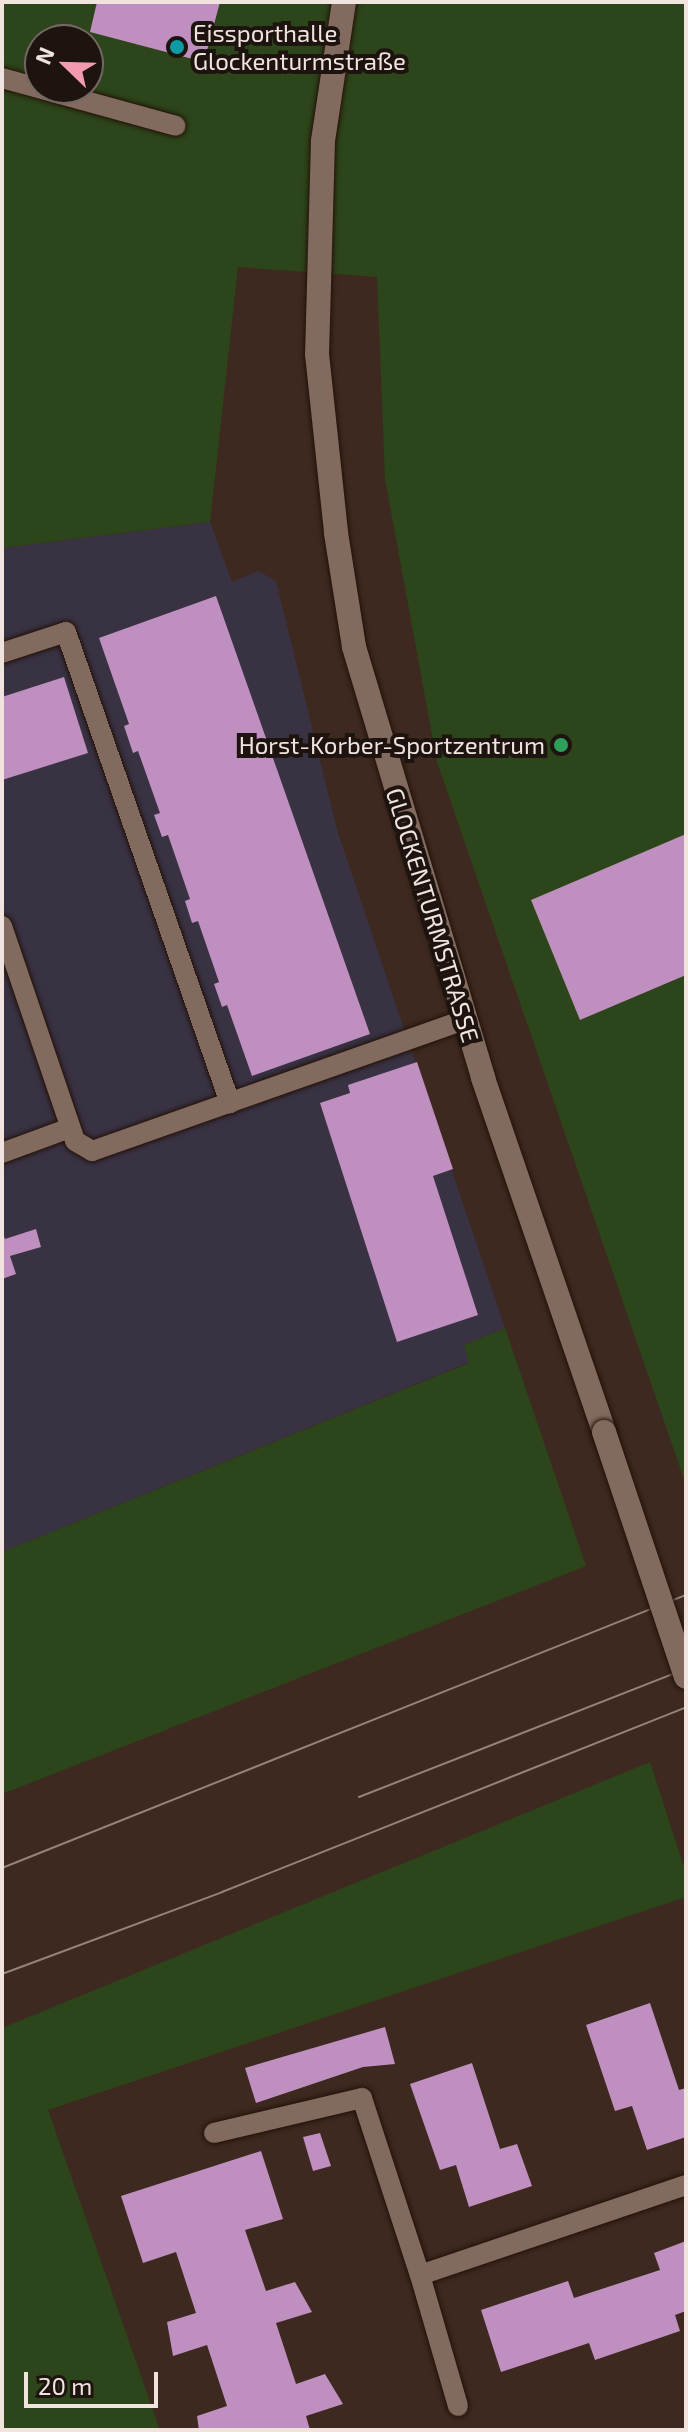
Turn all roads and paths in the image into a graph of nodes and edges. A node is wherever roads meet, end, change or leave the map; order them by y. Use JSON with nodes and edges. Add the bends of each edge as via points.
{"nodes":[{"id":1,"x":344,"y":2,"type":"edge"},
{"id":2,"x":2,"y":78,"type":"edge"},
{"id":3,"x":176,"y":126,"type":"dead end"},
{"id":4,"x":2,"y":653,"type":"edge"},
{"id":5,"x":2,"y":926,"type":"edge"},
{"id":6,"x":465,"y":1020,"type":"junction"},
{"id":7,"x":230,"y":1103,"type":"junction"},
{"id":8,"x":70,"y":1128,"type":"junction"},
{"id":9,"x":2,"y":1153,"type":"edge"},
{"id":10,"x":686,"y":1677,"type":"edge"},
{"id":11,"x":214,"y":2133,"type":"dead end"},
{"id":12,"x":686,"y":2185,"type":"edge"},
{"id":13,"x":420,"y":2275,"type":"junction"},
{"id":14,"x":458,"y":2406,"type":"dead end"}],
"edges":[{"from":1,"to":6,"type":"street","name":"GLOCKENTURMSTRASSE","via":[[323,141],[317,259],[317,354],[336,533],[354,647]]},
{"from":2,"to":3,"type":"lane"},
{"from":4,"to":7,"type":"lane","via":[[66,632]]},
{"from":5,"to":8,"type":"lane"},
{"from":6,"to":7,"type":"lane"},
{"from":6,"to":10,"type":"street","name":"GLOCKENTURMSTRASSE","bridge":true},
{"from":7,"to":8,"type":"lane","via":[[92,1151],[75,1141]]},
{"from":8,"to":9,"type":"lane"},
{"from":11,"to":13,"type":"lane","via":[[362,2098]]},
{"from":12,"to":13,"type":"lane"},
{"from":13,"to":14,"type":"lane"}]}
